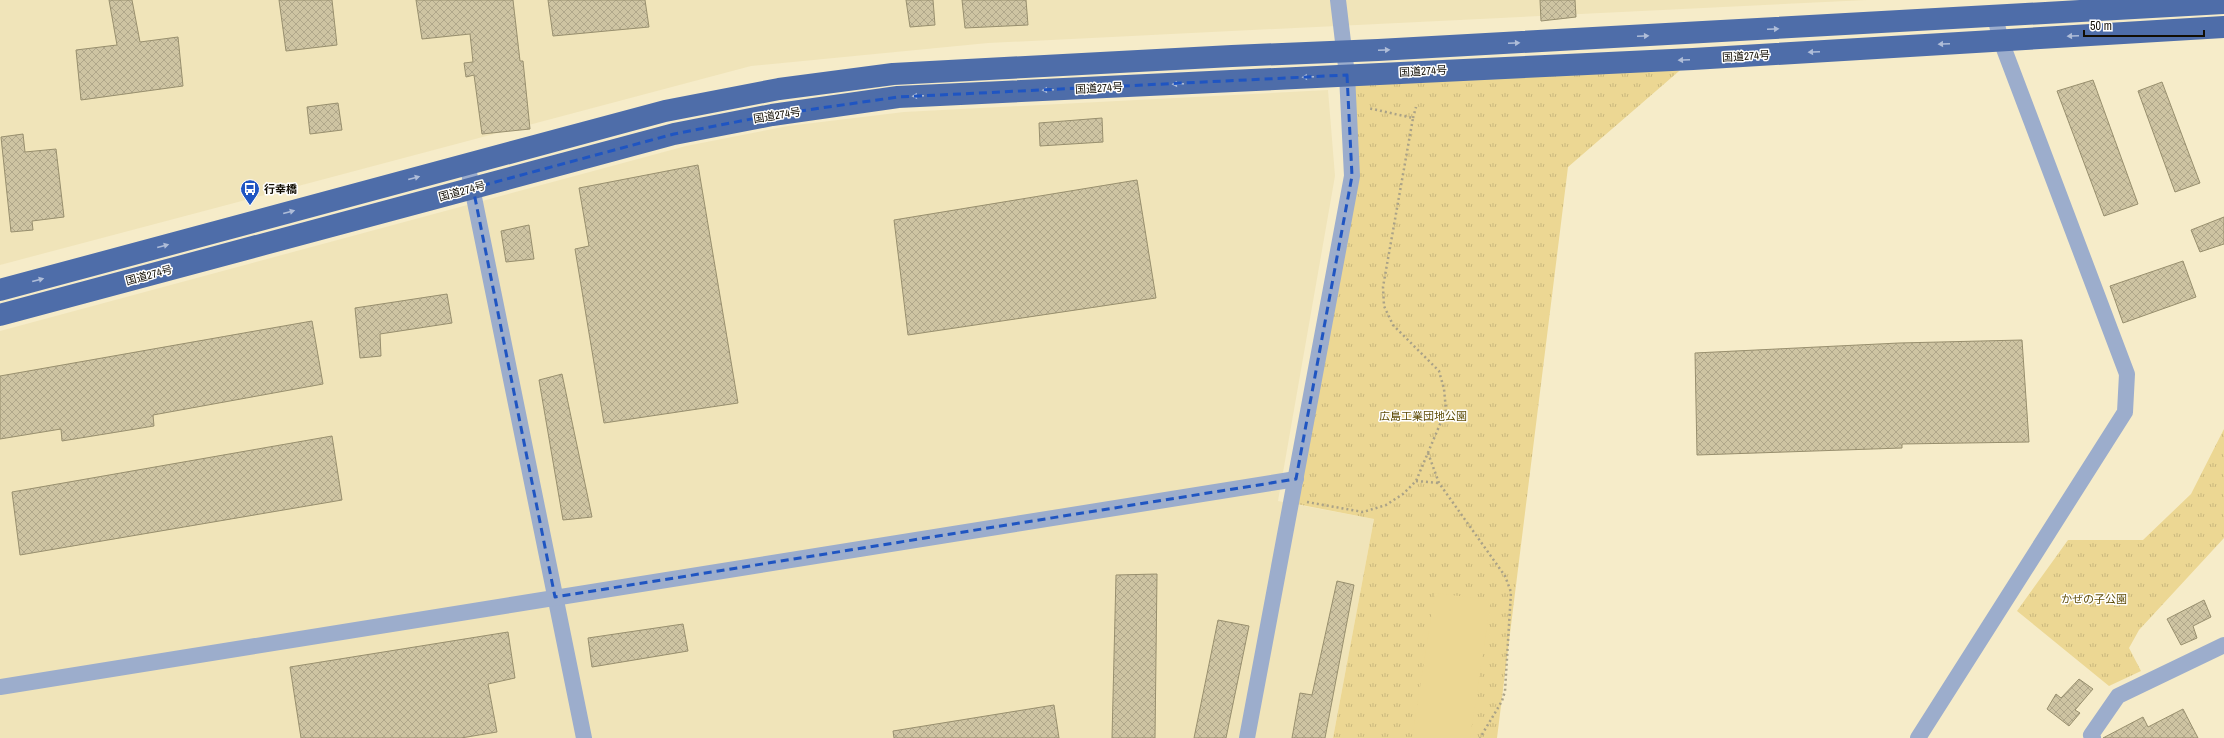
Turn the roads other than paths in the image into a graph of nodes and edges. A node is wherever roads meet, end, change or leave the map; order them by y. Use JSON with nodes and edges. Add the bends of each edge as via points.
{"nodes":[{"id":1,"x":1338,"y":0,"type":"edge"},
{"id":2,"x":2224,"y":3,"type":"edge"},
{"id":3,"x":1995,"y":17,"type":"junction"},
{"id":4,"x":2224,"y":27,"type":"edge"},
{"id":5,"x":2001,"y":41,"type":"junction"},
{"id":6,"x":1345,"y":51,"type":"junction"},
{"id":7,"x":1347,"y":75,"type":"junction"},
{"id":8,"x":467,"y":163,"type":"junction"},
{"id":9,"x":473,"y":188,"type":"junction"},
{"id":10,"x":0,"y":290,"type":"edge"},
{"id":11,"x":0,"y":315,"type":"edge"},
{"id":12,"x":1296,"y":479,"type":"junction"},
{"id":13,"x":555,"y":597,"type":"junction"},
{"id":14,"x":2224,"y":645,"type":"edge"},
{"id":15,"x":0,"y":687,"type":"edge"},
{"id":16,"x":584,"y":738,"type":"edge"},
{"id":17,"x":1247,"y":738,"type":"edge"},
{"id":18,"x":1918,"y":738,"type":"edge"},
{"id":19,"x":2093,"y":738,"type":"edge"}],
"edges":[{"from":1,"to":6,"type":"street"},
{"from":2,"to":3,"type":"highway"},
{"from":3,"to":5,"type":"street"},
{"from":6,"to":3,"type":"highway","one_way":true},
{"from":4,"to":5,"type":"highway","name":"国道274号","one_way":true},
{"from":5,"to":7,"type":"highway","name":"国道274号","one_way":true},
{"from":5,"to":18,"type":"street","via":[[2127,374],[2125,412]]},
{"from":6,"to":7,"type":"street"},
{"from":6,"to":8,"type":"highway","via":[[893,74],[780,89],[665,111]]},
{"from":7,"to":9,"type":"highway","name":"国道274号","one_way":true,"via":[[898,97],[674,134]]},
{"from":7,"to":12,"type":"street","via":[[1352,176]]},
{"from":8,"to":9,"type":"street"},
{"from":10,"to":8,"type":"highway","one_way":true},
{"from":9,"to":11,"type":"highway","name":"国道274号"},
{"from":9,"to":13,"type":"street"},
{"from":12,"to":13,"type":"street"},
{"from":12,"to":17,"type":"street"},
{"from":13,"to":15,"type":"street"},
{"from":13,"to":16,"type":"street"},
{"from":14,"to":19,"type":"street","via":[[2118,696],[2091,735]]}]}
